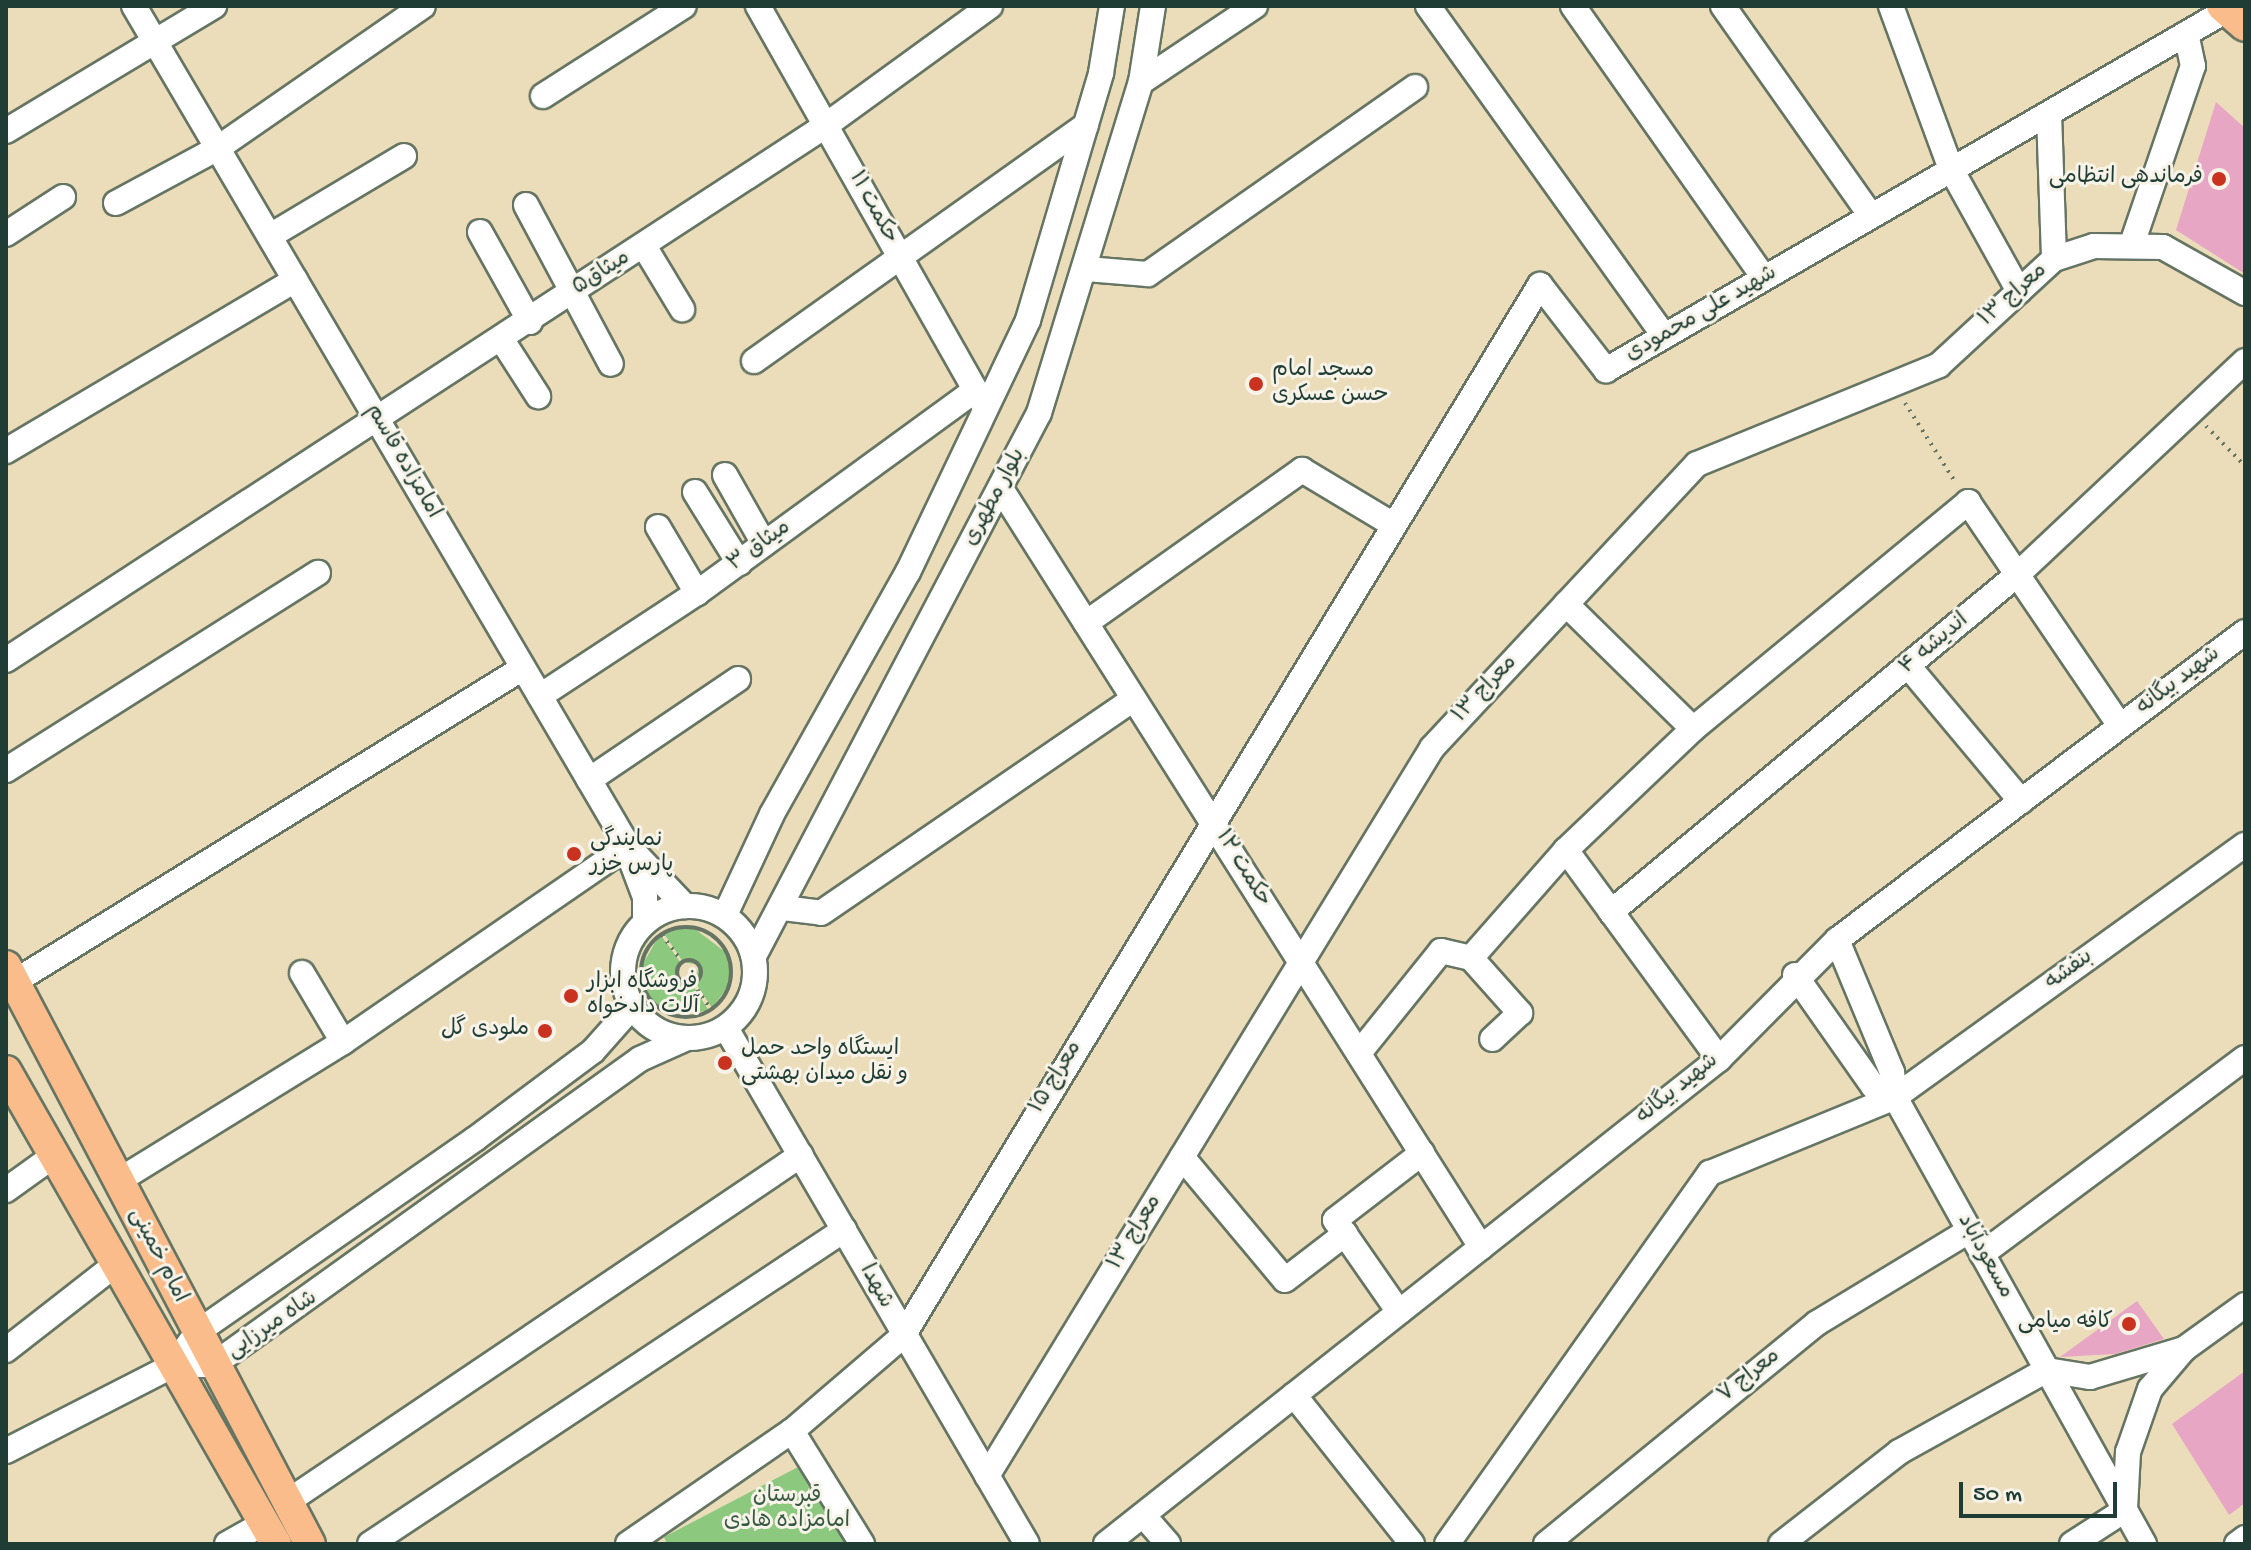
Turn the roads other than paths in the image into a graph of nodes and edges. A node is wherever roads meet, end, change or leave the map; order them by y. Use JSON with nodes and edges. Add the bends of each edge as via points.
{"nodes":[{"id":1,"x":134,"y":6,"type":"edge"},
{"id":2,"x":214,"y":6,"type":"edge"},
{"id":3,"x":423,"y":6,"type":"edge"},
{"id":4,"x":684,"y":6,"type":"edge"},
{"id":5,"x":758,"y":6,"type":"edge"},
{"id":6,"x":990,"y":6,"type":"edge"},
{"id":7,"x":1112,"y":6,"type":"edge"},
{"id":8,"x":1153,"y":6,"type":"edge"},
{"id":9,"x":1255,"y":6,"type":"edge"},
{"id":10,"x":1428,"y":6,"type":"edge"},
{"id":11,"x":1573,"y":6,"type":"edge"},
{"id":12,"x":1723,"y":6,"type":"edge"},
{"id":13,"x":1891,"y":6,"type":"edge"},
{"id":14,"x":2232,"y":14,"type":"edge"},
{"id":15,"x":2186,"y":34,"type":"junction"},
{"id":16,"x":155,"y":41,"type":"junction"},
{"id":17,"x":1141,"y":82,"type":"junction"},
{"id":18,"x":1415,"y":87,"type":"dead end"},
{"id":19,"x":543,"y":96,"type":"dead end"},
{"id":20,"x":2049,"y":114,"type":"junction"},
{"id":21,"x":1086,"y":125,"type":"junction"},
{"id":22,"x":825,"y":126,"type":"junction"},
{"id":23,"x":6,"y":131,"type":"edge"},
{"id":24,"x":218,"y":148,"type":"junction"},
{"id":25,"x":404,"y":156,"type":"dead end"},
{"id":26,"x":1074,"y":166,"type":"junction"},
{"id":27,"x":1951,"y":169,"type":"junction"},
{"id":28,"x":1113,"y":177,"type":"junction"},
{"id":29,"x":63,"y":197,"type":"dead end"},
{"id":30,"x":116,"y":203,"type":"dead end"},
{"id":31,"x":526,"y":205,"type":"dead end"},
{"id":32,"x":1871,"y":216,"type":"junction"},
{"id":33,"x":480,"y":232,"type":"dead end"},
{"id":34,"x":6,"y":234,"type":"edge"},
{"id":35,"x":270,"y":236,"type":"junction"},
{"id":36,"x":2133,"y":241,"type":"junction"},
{"id":37,"x":644,"y":246,"type":"junction"},
{"id":38,"x":2054,"y":259,"type":"junction"},
{"id":39,"x":901,"y":260,"type":"junction"},
{"id":40,"x":1086,"y":269,"type":"junction"},
{"id":41,"x":1764,"y":278,"type":"junction"},
{"id":42,"x":295,"y":280,"type":"junction"},
{"id":43,"x":2019,"y":291,"type":"junction"},
{"id":44,"x":572,"y":293,"type":"junction"},
{"id":45,"x":2245,"y":293,"type":"edge"},
{"id":46,"x":682,"y":309,"type":"dead end"},
{"id":47,"x":530,"y":322,"type":"junction"},
{"id":48,"x":1664,"y":336,"type":"junction"},
{"id":49,"x":502,"y":340,"type":"junction"},
{"id":50,"x":754,"y":361,"type":"dead end"},
{"id":51,"x":2245,"y":361,"type":"edge"},
{"id":52,"x":611,"y":364,"type":"dead end"},
{"id":53,"x":538,"y":396,"type":"dead end"},
{"id":54,"x":980,"y":400,"type":"junction"},
{"id":55,"x":379,"y":422,"type":"junction"},
{"id":56,"x":6,"y":451,"type":"edge"},
{"id":57,"x":725,"y":475,"type":"dead end"},
{"id":58,"x":695,"y":492,"type":"dead end"},
{"id":59,"x":1003,"y":492,"type":"junction"},
{"id":60,"x":1392,"y":524,"type":"junction"},
{"id":61,"x":658,"y":527,"type":"dead end"},
{"id":62,"x":764,"y":544,"type":"junction"},
{"id":63,"x":739,"y":563,"type":"junction"},
{"id":64,"x":318,"y":573,"type":"dead end"},
{"id":65,"x":2018,"y":574,"type":"junction"},
{"id":66,"x":697,"y":593,"type":"junction"},
{"id":67,"x":1566,"y":604,"type":"junction"},
{"id":68,"x":1086,"y":623,"type":"junction"},
{"id":69,"x":2245,"y":632,"type":"edge"},
{"id":70,"x":6,"y":660,"type":"edge"},
{"id":71,"x":1909,"y":667,"type":"junction"},
{"id":72,"x":523,"y":668,"type":"junction"},
{"id":73,"x":738,"y":679,"type":"dead end"},
{"id":74,"x":540,"y":696,"type":"junction"},
{"id":75,"x":1134,"y":699,"type":"junction"},
{"id":76,"x":2120,"y":726,"type":"junction"},
{"id":77,"x":1693,"y":729,"type":"junction"},
{"id":78,"x":6,"y":770,"type":"edge"},
{"id":79,"x":589,"y":780,"type":"junction"},
{"id":80,"x":2021,"y":801,"type":"junction"},
{"id":81,"x":1210,"y":820,"type":"junction"},
{"id":82,"x":2245,"y":845,"type":"edge"},
{"id":83,"x":628,"y":846,"type":"junction"},
{"id":84,"x":1566,"y":850,"type":"junction"},
{"id":85,"x":685,"y":906,"type":"junction"},
{"id":86,"x":783,"y":908,"type":"junction"},
{"id":87,"x":1611,"y":912,"type":"junction"},
{"id":88,"x":725,"y":915,"type":"junction"},
{"id":89,"x":653,"y":928,"type":"junction"},
{"id":90,"x":1837,"y":940,"type":"junction"},
{"id":91,"x":754,"y":956,"type":"junction"},
{"id":92,"x":1471,"y":958,"type":"junction"},
{"id":93,"x":1301,"y":963,"type":"junction"},
{"id":94,"x":302,"y":973,"type":"dead end"},
{"id":95,"x":10,"y":974,"type":"edge"},
{"id":96,"x":1795,"y":975,"type":"junction"},
{"id":97,"x":632,"y":1007,"type":"junction"},
{"id":98,"x":719,"y":1019,"type":"junction"},
{"id":99,"x":685,"y":1039,"type":"junction"},
{"id":100,"x":1492,"y":1039,"type":"dead end"},
{"id":101,"x":343,"y":1042,"type":"junction"},
{"id":102,"x":1359,"y":1053,"type":"junction"},
{"id":103,"x":2245,"y":1058,"type":"edge"},
{"id":104,"x":1719,"y":1059,"type":"junction"},
{"id":105,"x":6,"y":1071,"type":"edge"},
{"id":106,"x":1895,"y":1097,"type":"junction"},
{"id":107,"x":1422,"y":1153,"type":"junction"},
{"id":108,"x":801,"y":1155,"type":"junction"},
{"id":109,"x":52,"y":1157,"type":"junction"},
{"id":110,"x":1182,"y":1157,"type":"junction"},
{"id":111,"x":118,"y":1181,"type":"junction"},
{"id":112,"x":6,"y":1190,"type":"edge"},
{"id":113,"x":844,"y":1230,"type":"junction"},
{"id":114,"x":1969,"y":1231,"type":"junction"},
{"id":115,"x":1345,"y":1234,"type":"junction"},
{"id":116,"x":1481,"y":1247,"type":"junction"},
{"id":117,"x":1982,"y":1254,"type":"junction"},
{"id":118,"x":116,"y":1264,"type":"junction"},
{"id":119,"x":2245,"y":1305,"type":"edge"},
{"id":120,"x":1399,"y":1312,"type":"junction"},
{"id":121,"x":196,"y":1333,"type":"junction"},
{"id":122,"x":903,"y":1336,"type":"junction"},
{"id":123,"x":2184,"y":1349,"type":"junction"},
{"id":124,"x":6,"y":1350,"type":"edge"},
{"id":125,"x":174,"y":1365,"type":"junction"},
{"id":126,"x":213,"y":1365,"type":"junction"},
{"id":127,"x":2047,"y":1370,"type":"junction"},
{"id":128,"x":1294,"y":1395,"type":"junction"},
{"id":129,"x":792,"y":1431,"type":"junction"},
{"id":130,"x":6,"y":1451,"type":"edge"},
{"id":131,"x":987,"y":1476,"type":"junction"},
{"id":132,"x":287,"y":1502,"type":"junction"},
{"id":133,"x":2125,"y":1510,"type":"junction"},
{"id":134,"x":1143,"y":1515,"type":"junction"},
{"id":135,"x":270,"y":1533,"type":"edge"},
{"id":136,"x":2245,"y":1538,"type":"edge"},
{"id":137,"x":636,"y":1542,"type":"edge"},
{"id":138,"x":227,"y":1544,"type":"edge"},
{"id":139,"x":310,"y":1544,"type":"edge"},
{"id":140,"x":370,"y":1544,"type":"edge"},
{"id":141,"x":862,"y":1544,"type":"edge"},
{"id":142,"x":1027,"y":1544,"type":"edge"},
{"id":143,"x":1106,"y":1544,"type":"edge"},
{"id":144,"x":1168,"y":1544,"type":"edge"},
{"id":145,"x":1412,"y":1544,"type":"edge"},
{"id":146,"x":1447,"y":1544,"type":"edge"},
{"id":147,"x":1546,"y":1544,"type":"edge"},
{"id":148,"x":1781,"y":1544,"type":"edge"},
{"id":149,"x":2072,"y":1544,"type":"edge"},
{"id":150,"x":2144,"y":1544,"type":"edge"},
{"id":151,"x":2237,"y":1544,"type":"edge"}],
"edges":[{"from":1,"to":16,"type":"street","name":"امامزاده قاسم"},
{"from":2,"to":16,"type":"street"},
{"from":3,"to":24,"type":"street"},
{"from":4,"to":19,"type":"street"},
{"from":5,"to":22,"type":"street","name":"حکمت ۱۱"},
{"from":6,"to":22,"type":"street","name":"میثاق۵"},
{"from":7,"to":21,"type":"street","name":"بلوار مطهری"},
{"from":8,"to":17,"type":"street","name":"بلوار مطهری"},
{"from":9,"to":17,"type":"street"},
{"from":10,"to":48,"type":"street"},
{"from":11,"to":41,"type":"street"},
{"from":12,"to":32,"type":"street"},
{"from":13,"to":27,"type":"street"},
{"from":14,"to":15,"type":"street","name":"شهید علی محمودی"},
{"from":15,"to":20,"type":"street","name":"شهید علی محمودی"},
{"from":15,"to":36,"type":"street","via":[[2193,66]]},
{"from":16,"to":23,"type":"street"},
{"from":16,"to":24,"type":"street","name":"امامزاده قاسم"},
{"from":17,"to":28,"type":"street","name":"بلوار مطهری"},
{"from":18,"to":40,"type":"street","via":[[1148,274]]},
{"from":20,"to":27,"type":"street","name":"شهید علی محمودی"},
{"from":20,"to":38,"type":"street"},
{"from":21,"to":26,"type":"street","name":"بلوار مطهری"},
{"from":21,"to":39,"type":"street"},
{"from":22,"to":37,"type":"street","name":"میثاق۵"},
{"from":22,"to":39,"type":"street","name":"حکمت ۱۱"},
{"from":24,"to":30,"type":"street"},
{"from":24,"to":35,"type":"street","name":"امامزاده قاسم"},
{"from":25,"to":35,"type":"street"},
{"from":26,"to":28,"type":"street"},
{"from":26,"to":54,"type":"street","name":"بلوار مطهری","via":[[1028,320]]},
{"from":27,"to":32,"type":"street","name":"شهید علی محمودی"},
{"from":27,"to":43,"type":"street"},
{"from":28,"to":40,"type":"street","name":"بلوار مطهری"},
{"from":29,"to":34,"type":"street"},
{"from":31,"to":44,"type":"street"},
{"from":32,"to":41,"type":"street","name":"شهید علی محمودی"},
{"from":33,"to":47,"type":"street"},
{"from":35,"to":42,"type":"street","name":"امامزاده قاسم"},
{"from":36,"to":38,"type":"street","name":"معراج ۱۳"},
{"from":36,"to":45,"type":"street","name":"معراج ۱۳","via":[[2163,247]]},
{"from":37,"to":44,"type":"street","name":"میثاق۵"},
{"from":37,"to":46,"type":"street"},
{"from":38,"to":43,"type":"street","name":"معراج ۱۳"},
{"from":39,"to":50,"type":"street"},
{"from":39,"to":54,"type":"street","name":"حکمت ۱۱"},
{"from":40,"to":59,"type":"street","name":"بلوار مطهری","via":[[1039,413]]},
{"from":41,"to":48,"type":"street","name":"شهید علی محمودی"},
{"from":42,"to":55,"type":"street","name":"امامزاده قاسم"},
{"from":42,"to":56,"type":"street"},
{"from":43,"to":67,"type":"street","name":"معراج ۱۳","via":[[1939,365],[1697,464]]},
{"from":44,"to":47,"type":"street","name":"میثاق۵"},
{"from":44,"to":52,"type":"street"},
{"from":47,"to":49,"type":"street","name":"میثاق۵"},
{"from":48,"to":60,"type":"street","name":"شهید علی محمودی","via":[[1606,370],[1540,285]]},
{"from":49,"to":53,"type":"street"},
{"from":49,"to":55,"type":"street","name":"میثاق۵"},
{"from":51,"to":65,"type":"street","name":"اندیشه ۴"},
{"from":54,"to":62,"type":"street","name":"میثاق ۳"},
{"from":54,"to":88,"type":"street","name":"بلوار مطهری","via":[[908,572],[772,814]]},
{"from":55,"to":70,"type":"street","name":"میثاق۵"},
{"from":55,"to":72,"type":"street","name":"امامزاده قاسم"},
{"from":57,"to":62,"type":"street"},
{"from":58,"to":63,"type":"street"},
{"from":59,"to":68,"type":"street","name":"حکمت ۱۲"},
{"from":59,"to":86,"type":"street","name":"بلوار مطهری"},
{"from":60,"to":68,"type":"street","via":[[1302,470]]},
{"from":60,"to":81,"type":"street","name":"شهید علی محمودی"},
{"from":61,"to":66,"type":"street"},
{"from":62,"to":63,"type":"street","name":"میثاق ۳"},
{"from":63,"to":66,"type":"street","name":"میثاق ۳"},
{"from":64,"to":78,"type":"street"},
{"from":65,"to":71,"type":"street","name":"اندیشه ۴"},
{"from":65,"to":76,"type":"street"},
{"from":65,"to":77,"type":"street","via":[[1968,502]]},
{"from":66,"to":74,"type":"street","name":"میثاق ۳"},
{"from":67,"to":77,"type":"street"},
{"from":67,"to":93,"type":"street","name":"معراج ۱۳","via":[[1432,748]]},
{"from":68,"to":75,"type":"street","name":"حکمت ۱۲"},
{"from":69,"to":76,"type":"street","name":"شهید بیگانه"},
{"from":71,"to":80,"type":"street"},
{"from":71,"to":87,"type":"street","name":"اندیشه ۴"},
{"from":72,"to":74,"type":"street","name":"امامزاده قاسم"},
{"from":72,"to":95,"type":"street","via":[[270,824]]},
{"from":73,"to":79,"type":"street"},
{"from":74,"to":79,"type":"street","name":"امامزاده قاسم"},
{"from":75,"to":81,"type":"street","name":"حکمت ۱۲"},
{"from":75,"to":86,"type":"street","via":[[821,913]]},
{"from":76,"to":80,"type":"street","name":"شهید بیگانه"},
{"from":77,"to":84,"type":"street"},
{"from":79,"to":83,"type":"street","name":"امامزاده قاسم"},
{"from":80,"to":90,"type":"street","name":"شهید بیگانه"},
{"from":81,"to":93,"type":"street","name":"حکمت ۱۲"},
{"from":81,"to":122,"type":"street","name":"معراج ۱۵"},
{"from":82,"to":106,"type":"street","name":"بنفشه"},
{"from":83,"to":85,"type":"street","name":"امامزاده قاسم"},
{"from":83,"to":89,"type":"street"},
{"from":83,"to":101,"type":"street"},
{"from":84,"to":87,"type":"street"},
{"from":84,"to":92,"type":"street"},
{"from":85,"to":88,"type":"street"},
{"from":85,"to":89,"type":"street"},
{"from":86,"to":91,"type":"street","name":"بلوار مطهری"},
{"from":87,"to":104,"type":"street"},
{"from":88,"to":91,"type":"street"},
{"from":89,"to":97,"type":"street","via":[[623,962]]},
{"from":90,"to":96,"type":"street","name":"شهید بیگانه"},
{"from":90,"to":106,"type":"street","name":"مسعودآباد","via":[[1892,1072]]},
{"from":91,"to":98,"type":"street","via":[[749,1002]]},
{"from":92,"to":100,"type":"street","via":[[1520,1013]]},
{"from":92,"to":102,"type":"street","via":[[1441,951]]},
{"from":93,"to":102,"type":"street","name":"حکمت ۱۲"},
{"from":93,"to":110,"type":"street","name":"معراج ۱۳"},
{"from":94,"to":101,"type":"street"},
{"from":95,"to":111,"type":"main road","name":"امام خمینی"},
{"from":96,"to":104,"type":"street","name":"شهید بیگانه"},
{"from":96,"to":106,"type":"street","name":"مسعودآباد","via":[[1873,1086]]},
{"from":97,"to":99,"type":"street","via":[[664,1034]]},
{"from":97,"to":121,"type":"street","name":"شاه میرزایی","via":[[593,1051]]},
{"from":98,"to":99,"type":"street","name":"شاه میرزایی"},
{"from":98,"to":108,"type":"street","name":"شهدا"},
{"from":99,"to":126,"type":"street","name":"شاه میرزایی","via":[[640,1059]]},
{"from":101,"to":111,"type":"street"},
{"from":102,"to":107,"type":"street","name":"حکمت ۱۲"},
{"from":103,"to":117,"type":"street"},
{"from":104,"to":116,"type":"street","name":"شهید بیگانه"},
{"from":105,"to":109,"type":"main road","name":"امام خمینی"},
{"from":106,"to":114,"type":"street","name":"مسعودآباد"},
{"from":106,"to":146,"type":"street","name":"بنفشه","via":[[1710,1173]]},
{"from":107,"to":115,"type":"street","via":[[1335,1220]]},
{"from":107,"to":116,"type":"street","name":"حکمت ۱۲"},
{"from":108,"to":113,"type":"street","name":"شهدا"},
{"from":108,"to":132,"type":"street"},
{"from":109,"to":112,"type":"street"},
{"from":109,"to":118,"type":"main road","name":"امام خمینی"},
{"from":110,"to":115,"type":"street","via":[[1285,1280]]},
{"from":110,"to":131,"type":"street","name":"معراج ۱۳"},
{"from":111,"to":121,"type":"main road","name":"امام خمینی"},
{"from":113,"to":122,"type":"street","name":"شهدا"},
{"from":113,"to":140,"type":"street"},
{"from":114,"to":117,"type":"street","name":"مسعودآباد"},
{"from":114,"to":147,"type":"street","name":"معراج ۷","via":[[1817,1323]]},
{"from":115,"to":120,"type":"street"},
{"from":116,"to":120,"type":"street","name":"شهید بیگانه"},
{"from":117,"to":127,"type":"street","name":"مسعودآباد"},
{"from":118,"to":124,"type":"street"},
{"from":118,"to":125,"type":"main road","name":"امام خمینی"},
{"from":119,"to":123,"type":"street"},
{"from":120,"to":128,"type":"street","name":"شهید بیگانه"},
{"from":121,"to":125,"type":"street","name":"شاه میرزایی"},
{"from":121,"to":126,"type":"main road","name":"امام خمینی"},
{"from":122,"to":129,"type":"street","name":"معراج ۱۵"},
{"from":122,"to":131,"type":"street","name":"شهدا"},
{"from":123,"to":127,"type":"street","via":[[2090,1377]]},
{"from":123,"to":133,"type":"street","via":[[2150,1389],[2128,1452]]},
{"from":125,"to":126,"type":"street","name":"شاه میرزایی"},
{"from":125,"to":130,"type":"street"},
{"from":125,"to":135,"type":"main road","name":"امام خمینی"},
{"from":126,"to":132,"type":"main road","name":"امام خمینی"},
{"from":127,"to":133,"type":"street","name":"مسعودآباد"},
{"from":127,"to":148,"type":"street","via":[[1899,1452]]},
{"from":128,"to":134,"type":"street","name":"شهید بیگانه"},
{"from":128,"to":145,"type":"street"},
{"from":129,"to":137,"type":"street","name":"معراج ۱۵"},
{"from":129,"to":141,"type":"street"},
{"from":131,"to":142,"type":"street","name":"شهدا"},
{"from":132,"to":139,"type":"main road","name":"امام خمینی"},
{"from":133,"to":149,"type":"street"},
{"from":133,"to":150,"type":"street","name":"مسعودآباد"},
{"from":134,"to":143,"type":"street","name":"شهید بیگانه"},
{"from":134,"to":144,"type":"street"},
{"from":135,"to":138,"type":"street"},
{"from":136,"to":151,"type":"street"}]}
